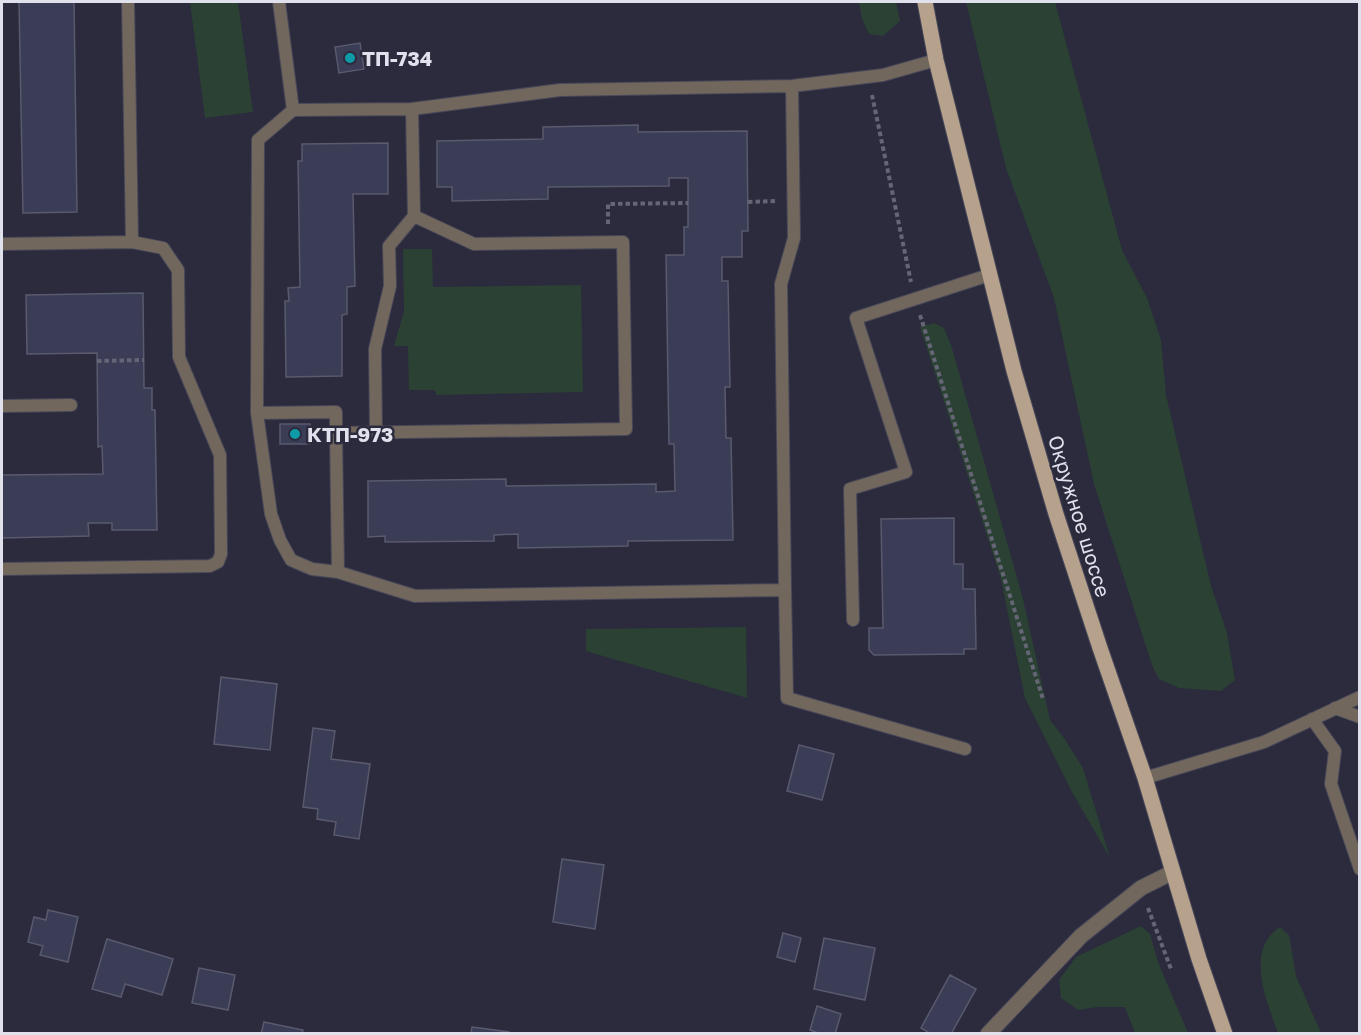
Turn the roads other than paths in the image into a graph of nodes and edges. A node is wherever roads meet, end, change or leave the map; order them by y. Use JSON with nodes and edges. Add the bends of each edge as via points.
{"nodes":[{"id":1,"x":128,"y":2,"type":"edge"},
{"id":2,"x":279,"y":2,"type":"edge"},
{"id":3,"x":925,"y":2,"type":"edge"},
{"id":4,"x":936,"y":60,"type":"junction"},
{"id":5,"x":792,"y":86,"type":"junction"},
{"id":6,"x":412,"y":109,"type":"junction"},
{"id":7,"x":293,"y":110,"type":"junction"},
{"id":8,"x":414,"y":216,"type":"junction"},
{"id":9,"x":132,"y":242,"type":"junction"},
{"id":10,"x":2,"y":244,"type":"edge"},
{"id":11,"x":989,"y":275,"type":"junction"},
{"id":12,"x":71,"y":405,"type":"dead end"},
{"id":13,"x":2,"y":406,"type":"edge"},
{"id":14,"x":257,"y":413,"type":"junction"},
{"id":15,"x":376,"y":432,"type":"junction"},
{"id":16,"x":336,"y":433,"type":"junction"},
{"id":17,"x":2,"y":569,"type":"edge"},
{"id":18,"x":338,"y":572,"type":"junction"},
{"id":19,"x":785,"y":590,"type":"junction"},
{"id":20,"x":853,"y":620,"type":"dead end"},
{"id":21,"x":1359,"y":697,"type":"edge"},
{"id":22,"x":1335,"y":708,"type":"junction"},
{"id":23,"x":1359,"y":717,"type":"edge"},
{"id":24,"x":1312,"y":719,"type":"junction"},
{"id":25,"x":965,"y":749,"type":"dead end"},
{"id":26,"x":1145,"y":778,"type":"junction"},
{"id":27,"x":1359,"y":869,"type":"edge"},
{"id":28,"x":1173,"y":872,"type":"junction"},
{"id":29,"x":988,"y":1034,"type":"edge"},
{"id":30,"x":1225,"y":1034,"type":"edge"}],
"edges":[{"from":1,"to":9,"type":"lane"},
{"from":2,"to":7,"type":"lane"},
{"from":3,"to":4,"type":"main road","name":"Окружное шоссе"},
{"from":4,"to":5,"type":"lane","via":[[899,72]]},
{"from":4,"to":11,"type":"main road","name":"Окружное шоссе"},
{"from":5,"to":6,"type":"lane","via":[[560,90]]},
{"from":5,"to":19,"type":"lane","via":[[794,238],[781,284]]},
{"from":6,"to":7,"type":"lane"},
{"from":6,"to":8,"type":"lane"},
{"from":7,"to":14,"type":"lane","via":[[258,140]]},
{"from":8,"to":15,"type":"lane","via":[[389,246],[390,286],[375,349]]},
{"from":8,"to":15,"type":"lane","via":[[474,244],[623,242],[626,429]]},
{"from":9,"to":10,"type":"lane"},
{"from":9,"to":17,"type":"lane","via":[[163,249],[178,270],[179,357],[220,455],[222,554],[210,566]]},
{"from":11,"to":20,"type":"lane","via":[[856,318],[906,471],[850,489]]},
{"from":11,"to":26,"type":"main road","name":"Окружное шоссе","via":[[1056,514]]},
{"from":12,"to":13,"type":"lane"},
{"from":14,"to":16,"type":"lane","via":[[336,412]]},
{"from":14,"to":18,"type":"lane","via":[[271,514],[280,540],[291,560],[312,569]]},
{"from":15,"to":16,"type":"lane"},
{"from":16,"to":18,"type":"lane"},
{"from":18,"to":19,"type":"lane","via":[[415,596]]},
{"from":19,"to":25,"type":"lane","via":[[787,698]]},
{"from":21,"to":22,"type":"lane"},
{"from":22,"to":23,"type":"lane"},
{"from":22,"to":24,"type":"lane"},
{"from":24,"to":26,"type":"lane","via":[[1264,742]]},
{"from":24,"to":27,"type":"lane","via":[[1335,751],[1331,784]]},
{"from":26,"to":28,"type":"main road","name":"Окружное шоссе"},
{"from":28,"to":29,"type":"street","via":[[1141,888],[1081,936]]},
{"from":28,"to":30,"type":"main road","name":"Окружное шоссе"}]}
